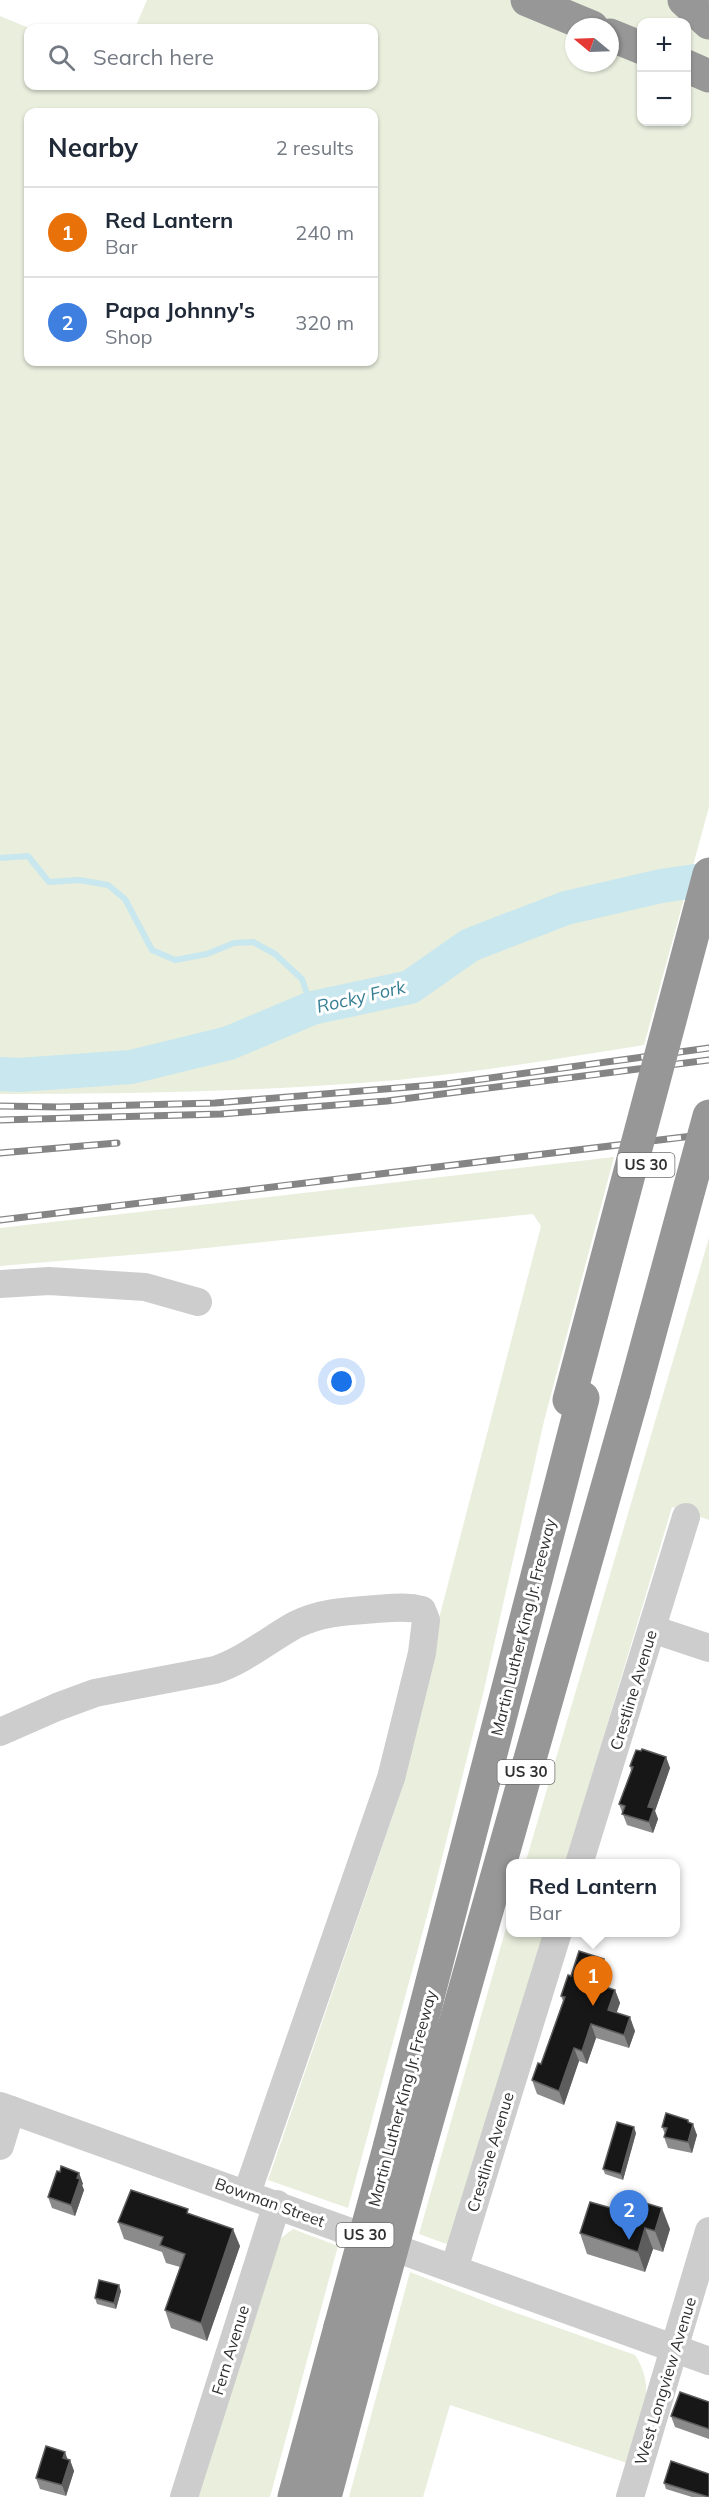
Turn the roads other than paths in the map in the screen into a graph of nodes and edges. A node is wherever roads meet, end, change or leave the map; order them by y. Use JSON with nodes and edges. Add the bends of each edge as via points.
{"nodes":[{"id":1,"x":684,"y":0,"type":"edge"},
{"id":2,"x":709,"y":23,"type":"edge"},
{"id":3,"x":619,"y":38,"type":"edge"},
{"id":4,"x":637,"y":46,"type":"edge"},
{"id":5,"x":691,"y":68,"type":"edge"},
{"id":6,"x":709,"y":76,"type":"edge"},
{"id":7,"x":709,"y":874,"type":"edge"},
{"id":8,"x":709,"y":932,"type":"edge"},
{"id":9,"x":709,"y":1116,"type":"edge"},
{"id":10,"x":709,"y":1177,"type":"edge"},
{"id":11,"x":0,"y":1284,"type":"edge"},
{"id":12,"x":198,"y":1302,"type":"dead end"},
{"id":13,"x":643,"y":1390,"type":"junction"},
{"id":14,"x":576,"y":1399,"type":"junction"},
{"id":15,"x":686,"y":1517,"type":"dead end"},
{"id":16,"x":652,"y":1629,"type":"junction"},
{"id":17,"x":709,"y":1648,"type":"edge"},
{"id":18,"x":0,"y":1732,"type":"edge"},
{"id":19,"x":580,"y":1859,"type":"edge"},
{"id":20,"x":556,"y":1937,"type":"edge"},
{"id":21,"x":6,"y":2108,"type":"edge"},
{"id":22,"x":0,"y":2146,"type":"edge"},
{"id":23,"x":404,"y":2149,"type":"junction"},
{"id":24,"x":247,"y":2193,"type":"junction"},
{"id":25,"x":277,"y":2204,"type":"junction"},
{"id":26,"x":709,"y":2231,"type":"edge"},
{"id":27,"x":454,"y":2269,"type":"junction"},
{"id":28,"x":354,"y":2331,"type":"junction"},
{"id":29,"x":675,"y":2349,"type":"junction"},
{"id":30,"x":709,"y":2361,"type":"edge"},
{"id":31,"x":637,"y":2495,"type":"edge"},
{"id":32,"x":184,"y":2497,"type":"edge"},
{"id":33,"x":294,"y":2497,"type":"edge"},
{"id":34,"x":325,"y":2497,"type":"edge"}],
"edges":[{"from":1,"to":2,"type":"highway"},
{"from":3,"to":4,"type":"highway"},
{"from":5,"to":6,"type":"highway"},
{"from":7,"to":14,"type":"highway","bridge":true},
{"from":8,"to":14,"type":"highway","name":"Martin Luther King Jr. Freeway","number":"US 30"},
{"from":9,"to":13,"type":"highway","name":"Martin Luther King Jr. Freeway","number":"US 30","bridge":true},
{"from":10,"to":13,"type":"highway"},
{"from":11,"to":12,"type":"street","via":[[49,1281],[145,1287]]},
{"from":13,"to":23,"type":"highway","name":"Martin Luther King Jr. Freeway","number":"US 30","via":[[607,1490]]},
{"from":14,"to":23,"type":"highway","name":"Martin Luther King Jr. Freeway","number":"US 30"},
{"from":15,"to":16,"type":"street","name":"Crestline Avenue"},
{"from":16,"to":17,"type":"street"},
{"from":16,"to":19,"type":"street","name":"Crestline Avenue"},
{"from":18,"to":24,"type":"street","via":[[95,1693],[215,1670],[313,1618],[348,1611],[411,1607],[422,1610],[426,1620],[422,1653],[391,1778]]},
{"from":20,"to":27,"type":"street","name":"Crestline Avenue"},
{"from":21,"to":22,"type":"street"},
{"from":21,"to":24,"type":"street","name":"Bowman Street"},
{"from":23,"to":28,"type":"highway","name":"Martin Luther King Jr. Freeway","number":"US 30","bridge":true},
{"from":24,"to":25,"type":"street","name":"Bowman Street"},
{"from":25,"to":27,"type":"street","name":"Bowman Street"},
{"from":25,"to":32,"type":"street","name":"Fern Avenue"},
{"from":26,"to":29,"type":"street","name":"West Longview Avenue"},
{"from":27,"to":29,"type":"street","name":"Bowman Street"},
{"from":28,"to":33,"type":"highway","name":"Martin Luther King Jr. Freeway","number":"US 30"},
{"from":28,"to":34,"type":"highway","name":"Martin Luther King Jr. Freeway","number":"US 30"},
{"from":29,"to":30,"type":"street","name":"Bowman Street"},
{"from":29,"to":31,"type":"street","name":"West Longview Avenue"}]}
